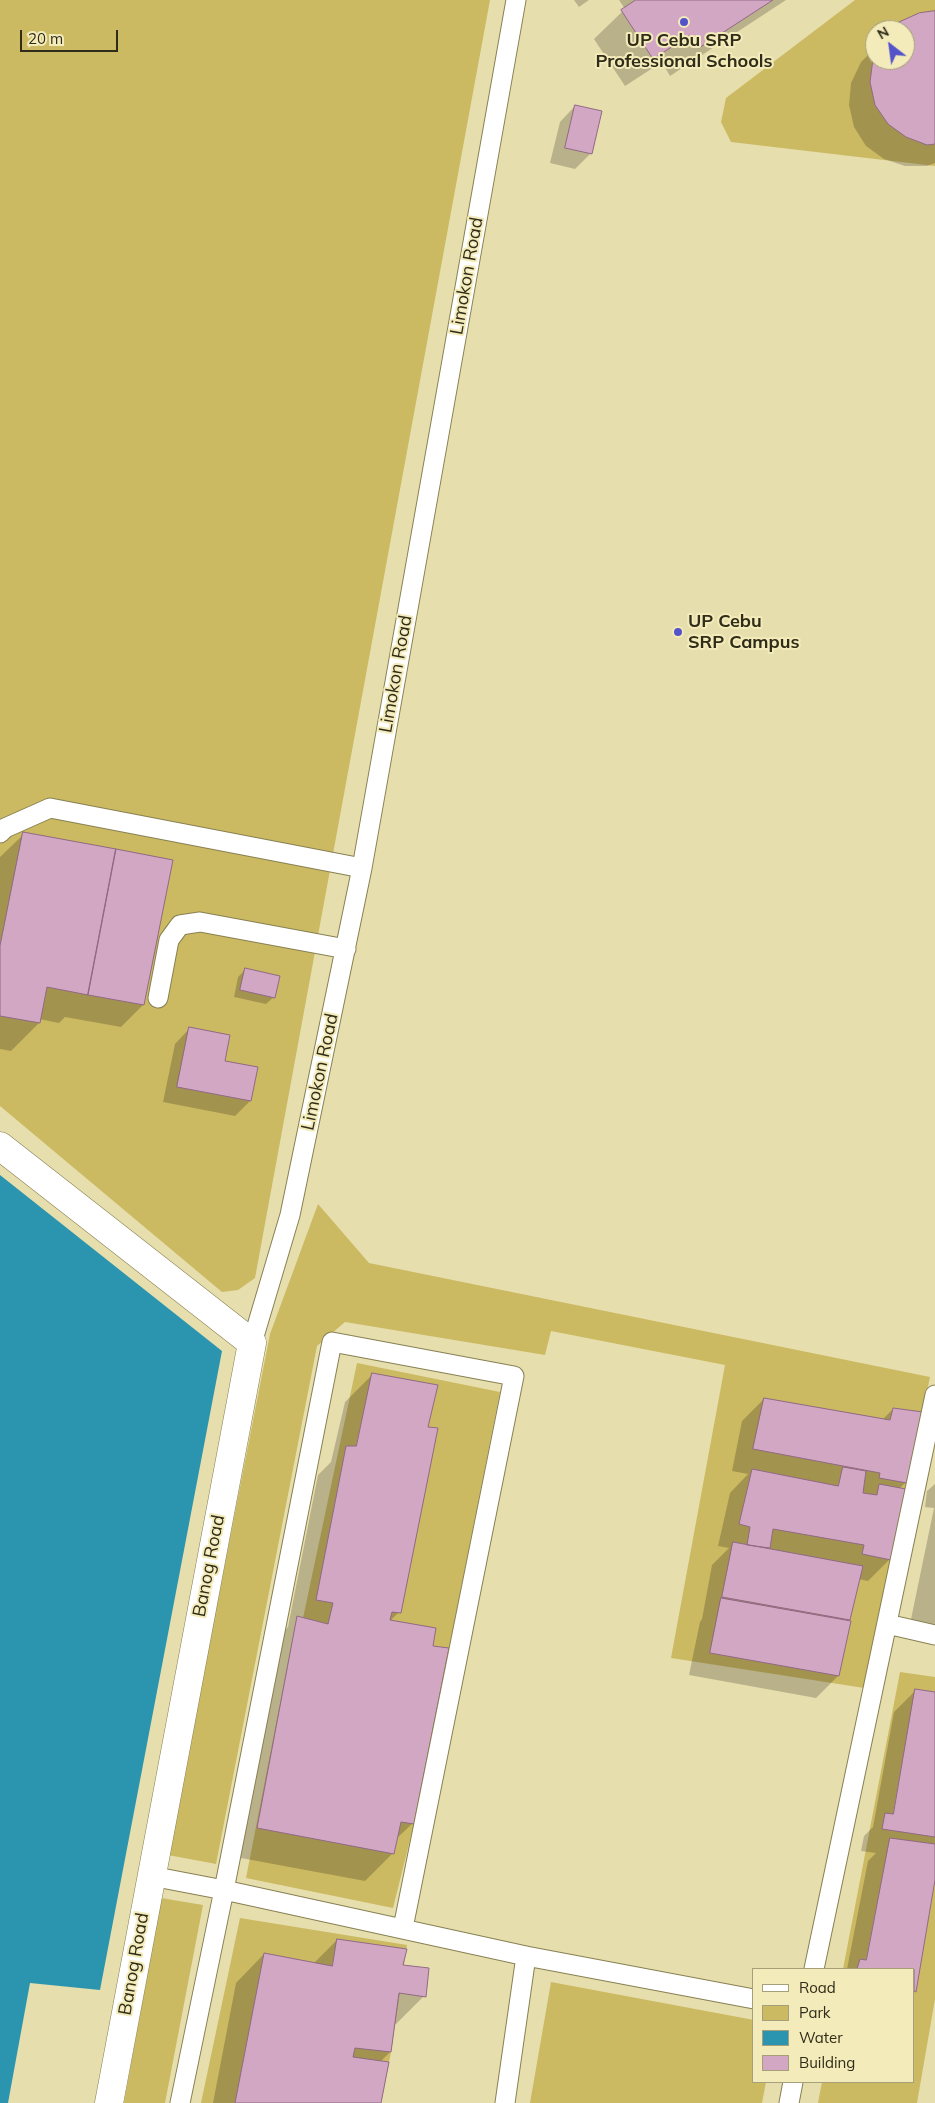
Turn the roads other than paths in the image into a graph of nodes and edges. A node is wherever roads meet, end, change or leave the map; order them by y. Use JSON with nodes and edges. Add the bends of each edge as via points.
{"nodes":[{"id":1,"x":516,"y":0,"type":"edge"},
{"id":2,"x":0,"y":833,"type":"edge"},
{"id":3,"x":362,"y":868,"type":"junction"},
{"id":4,"x":346,"y":949,"type":"junction"},
{"id":5,"x":158,"y":998,"type":"dead end"},
{"id":6,"x":0,"y":1146,"type":"edge"},
{"id":7,"x":252,"y":1343,"type":"junction"},
{"id":8,"x":935,"y":1395,"type":"edge"},
{"id":9,"x":887,"y":1624,"type":"junction"},
{"id":10,"x":935,"y":1635,"type":"edge"},
{"id":11,"x":151,"y":1876,"type":"junction"},
{"id":12,"x":224,"y":1890,"type":"junction"},
{"id":13,"x":403,"y":1928,"type":"junction"},
{"id":14,"x":526,"y":1956,"type":"junction"},
{"id":15,"x":814,"y":1968,"type":"edge"},
{"id":16,"x":752,"y":1999,"type":"edge"},
{"id":17,"x":793,"y":2083,"type":"edge"},
{"id":18,"x":109,"y":2103,"type":"edge"},
{"id":19,"x":180,"y":2103,"type":"edge"},
{"id":20,"x":505,"y":2103,"type":"edge"},
{"id":21,"x":789,"y":2103,"type":"edge"}],
"edges":[{"from":1,"to":3,"type":"lane","name":"Limokon Road"},
{"from":2,"to":3,"type":"lane","via":[[50,808]]},
{"from":3,"to":4,"type":"lane","name":"Limokon Road"},
{"from":4,"to":5,"type":"lane","via":[[200,922],[180,925],[169,940]]},
{"from":4,"to":7,"type":"lane","name":"Limokon Road","via":[[290,1215]]},
{"from":6,"to":7,"type":"street"},
{"from":7,"to":11,"type":"street","name":"Banog Road"},
{"from":8,"to":9,"type":"lane"},
{"from":9,"to":10,"type":"lane"},
{"from":9,"to":15,"type":"lane"},
{"from":11,"to":12,"type":"lane"},
{"from":11,"to":18,"type":"street","name":"Banog Road"},
{"from":12,"to":13,"type":"lane"},
{"from":12,"to":13,"type":"lane","via":[[332,1342],[514,1376]]},
{"from":12,"to":19,"type":"lane"},
{"from":13,"to":14,"type":"lane"},
{"from":14,"to":16,"type":"lane"},
{"from":14,"to":20,"type":"lane"},
{"from":17,"to":21,"type":"lane"}]}
